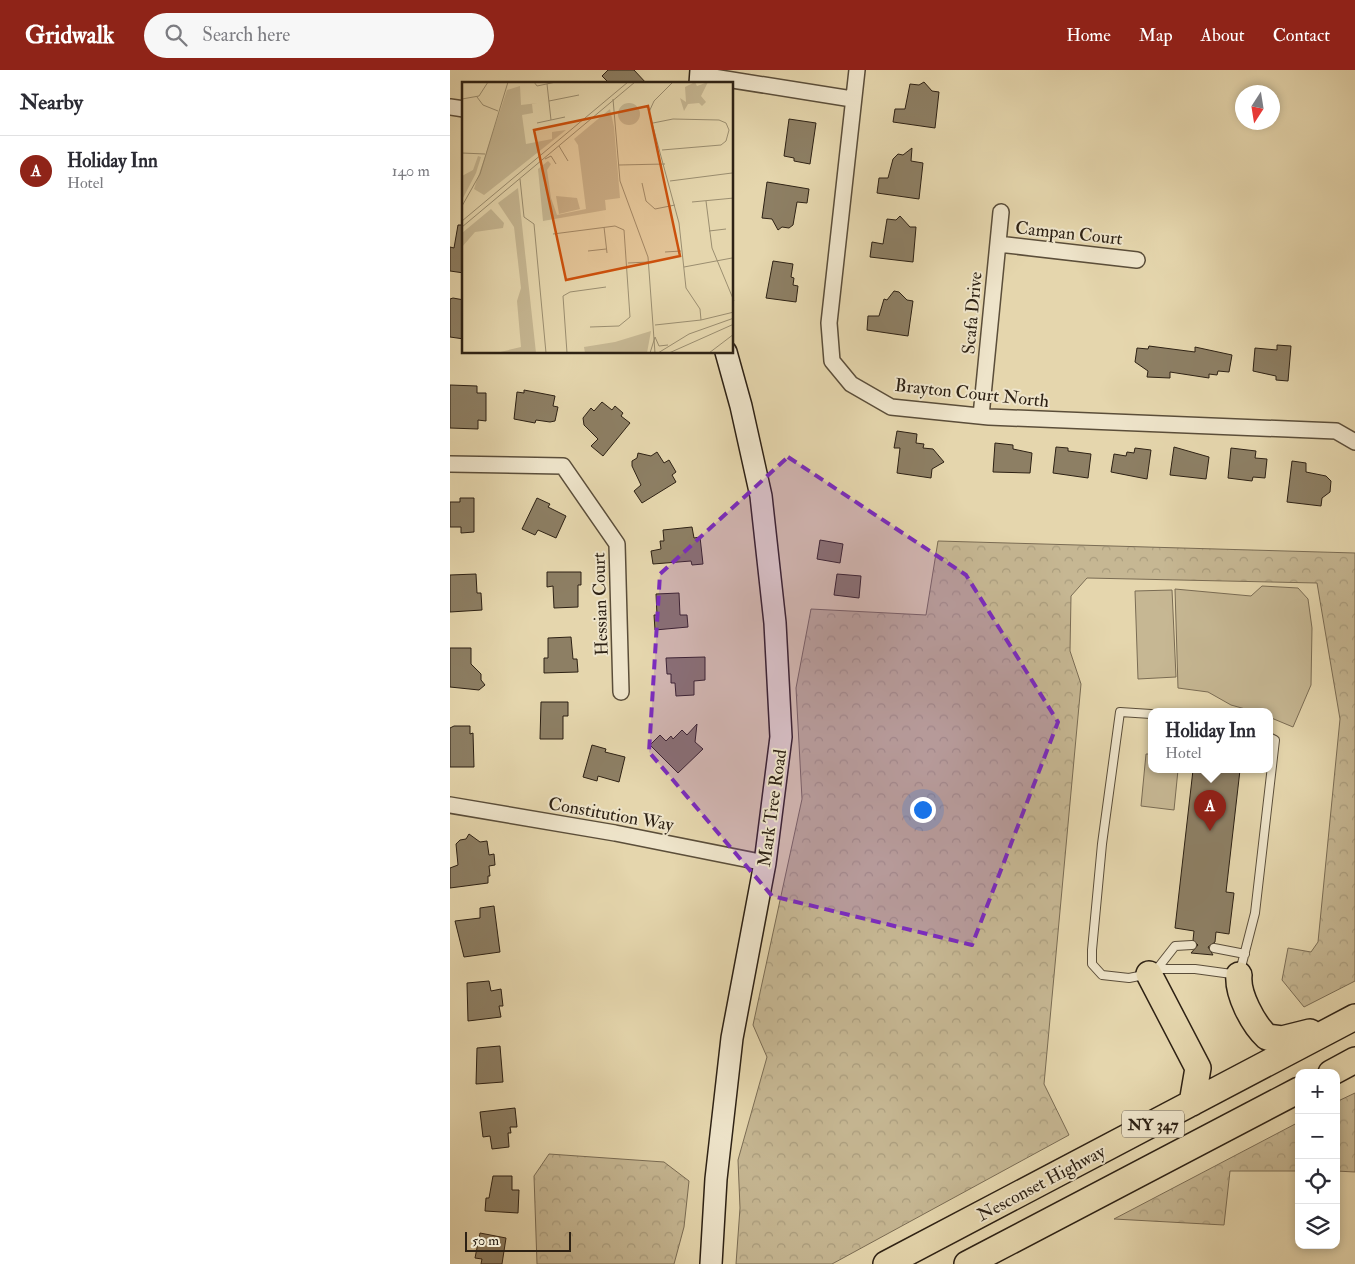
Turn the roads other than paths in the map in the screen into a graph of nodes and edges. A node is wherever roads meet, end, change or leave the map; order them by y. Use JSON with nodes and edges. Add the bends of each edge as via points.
{"nodes":[{"id":1,"x":856,"y":70,"type":"edge"},
{"id":2,"x":701,"y":76,"type":"edge"},
{"id":3,"x":852,"y":99,"type":"junction"},
{"id":4,"x":1000,"y":212,"type":"dead end"},
{"id":5,"x":998,"y":244,"type":"junction"},
{"id":6,"x":1137,"y":260,"type":"dead end"},
{"id":7,"x":727,"y":354,"type":"edge"},
{"id":8,"x":982,"y":416,"type":"junction"},
{"id":9,"x":1355,"y":442,"type":"edge"},
{"id":10,"x":450,"y":464,"type":"edge"},
{"id":11,"x":621,"y":692,"type":"dead end"},
{"id":12,"x":1148,"y":714,"type":"edge"},
{"id":13,"x":1273,"y":739,"type":"edge"},
{"id":14,"x":1273,"y":764,"type":"edge"},
{"id":15,"x":1272,"y":773,"type":"edge"},
{"id":16,"x":450,"y":805,"type":"edge"},
{"id":17,"x":765,"y":863,"type":"junction"},
{"id":18,"x":1192,"y":945,"type":"dead end"},
{"id":19,"x":1214,"y":948,"type":"dead end"},
{"id":20,"x":1242,"y":964,"type":"junction"},
{"id":21,"x":1153,"y":972,"type":"junction"},
{"id":22,"x":1351,"y":1020,"type":"edge"},
{"id":23,"x":1355,"y":1060,"type":"edge"},
{"id":24,"x":1338,"y":1069,"type":"edge"},
{"id":25,"x":1295,"y":1092,"type":"edge"},
{"id":26,"x":1192,"y":1103,"type":"junction"},
{"id":27,"x":712,"y":1264,"type":"edge"},
{"id":28,"x":886,"y":1264,"type":"edge"},
{"id":29,"x":967,"y":1264,"type":"edge"}],
"edges":[{"from":1,"to":3,"type":"street","name":"Brayton Court North"},
{"from":2,"to":3,"type":"street"},
{"from":3,"to":8,"type":"street","name":"Brayton Court North","via":[[829,323],[832,361],[851,384],[891,407]]},
{"from":4,"to":5,"type":"street","name":"Scafa Drive"},
{"from":5,"to":6,"type":"street","name":"Campan Court"},
{"from":5,"to":8,"type":"street","name":"Scafa Drive"},
{"from":7,"to":17,"type":"main road","name":"Mark Tree Road","via":[[761,496],[775,624],[781,738]]},
{"from":8,"to":9,"type":"street","name":"Brayton Court North","via":[[1336,431]]},
{"from":10,"to":11,"type":"street","name":"Hessian Court","via":[[563,466],[617,544]]},
{"from":12,"to":21,"type":"lane","via":[[1120,712],[1102,844],[1092,964],[1102,975],[1115,978]]},
{"from":13,"to":14,"type":"lane"},
{"from":15,"to":20,"type":"lane","via":[[1255,913]]},
{"from":16,"to":17,"type":"street","name":"Constitution Way"},
{"from":17,"to":27,"type":"main road","name":"Mark Tree Road","via":[[732,1038],[716,1179]]},
{"from":18,"to":21,"type":"lane","via":[[1175,946]]},
{"from":19,"to":20,"type":"lane"},
{"from":20,"to":21,"type":"lane"},
{"from":20,"to":22,"type":"highway","via":[[1238,983],[1242,996],[1267,1037],[1282,1039]]},
{"from":21,"to":26,"type":"highway","via":[[1198,1068]]},
{"from":22,"to":26,"type":"highway","name":"Nesconset Highway","number":"NY 347"},
{"from":23,"to":24,"type":"highway"},
{"from":25,"to":29,"type":"highway","number":"NY 347"},
{"from":26,"to":28,"type":"highway","name":"Nesconset Highway","number":"NY 347"}]}
